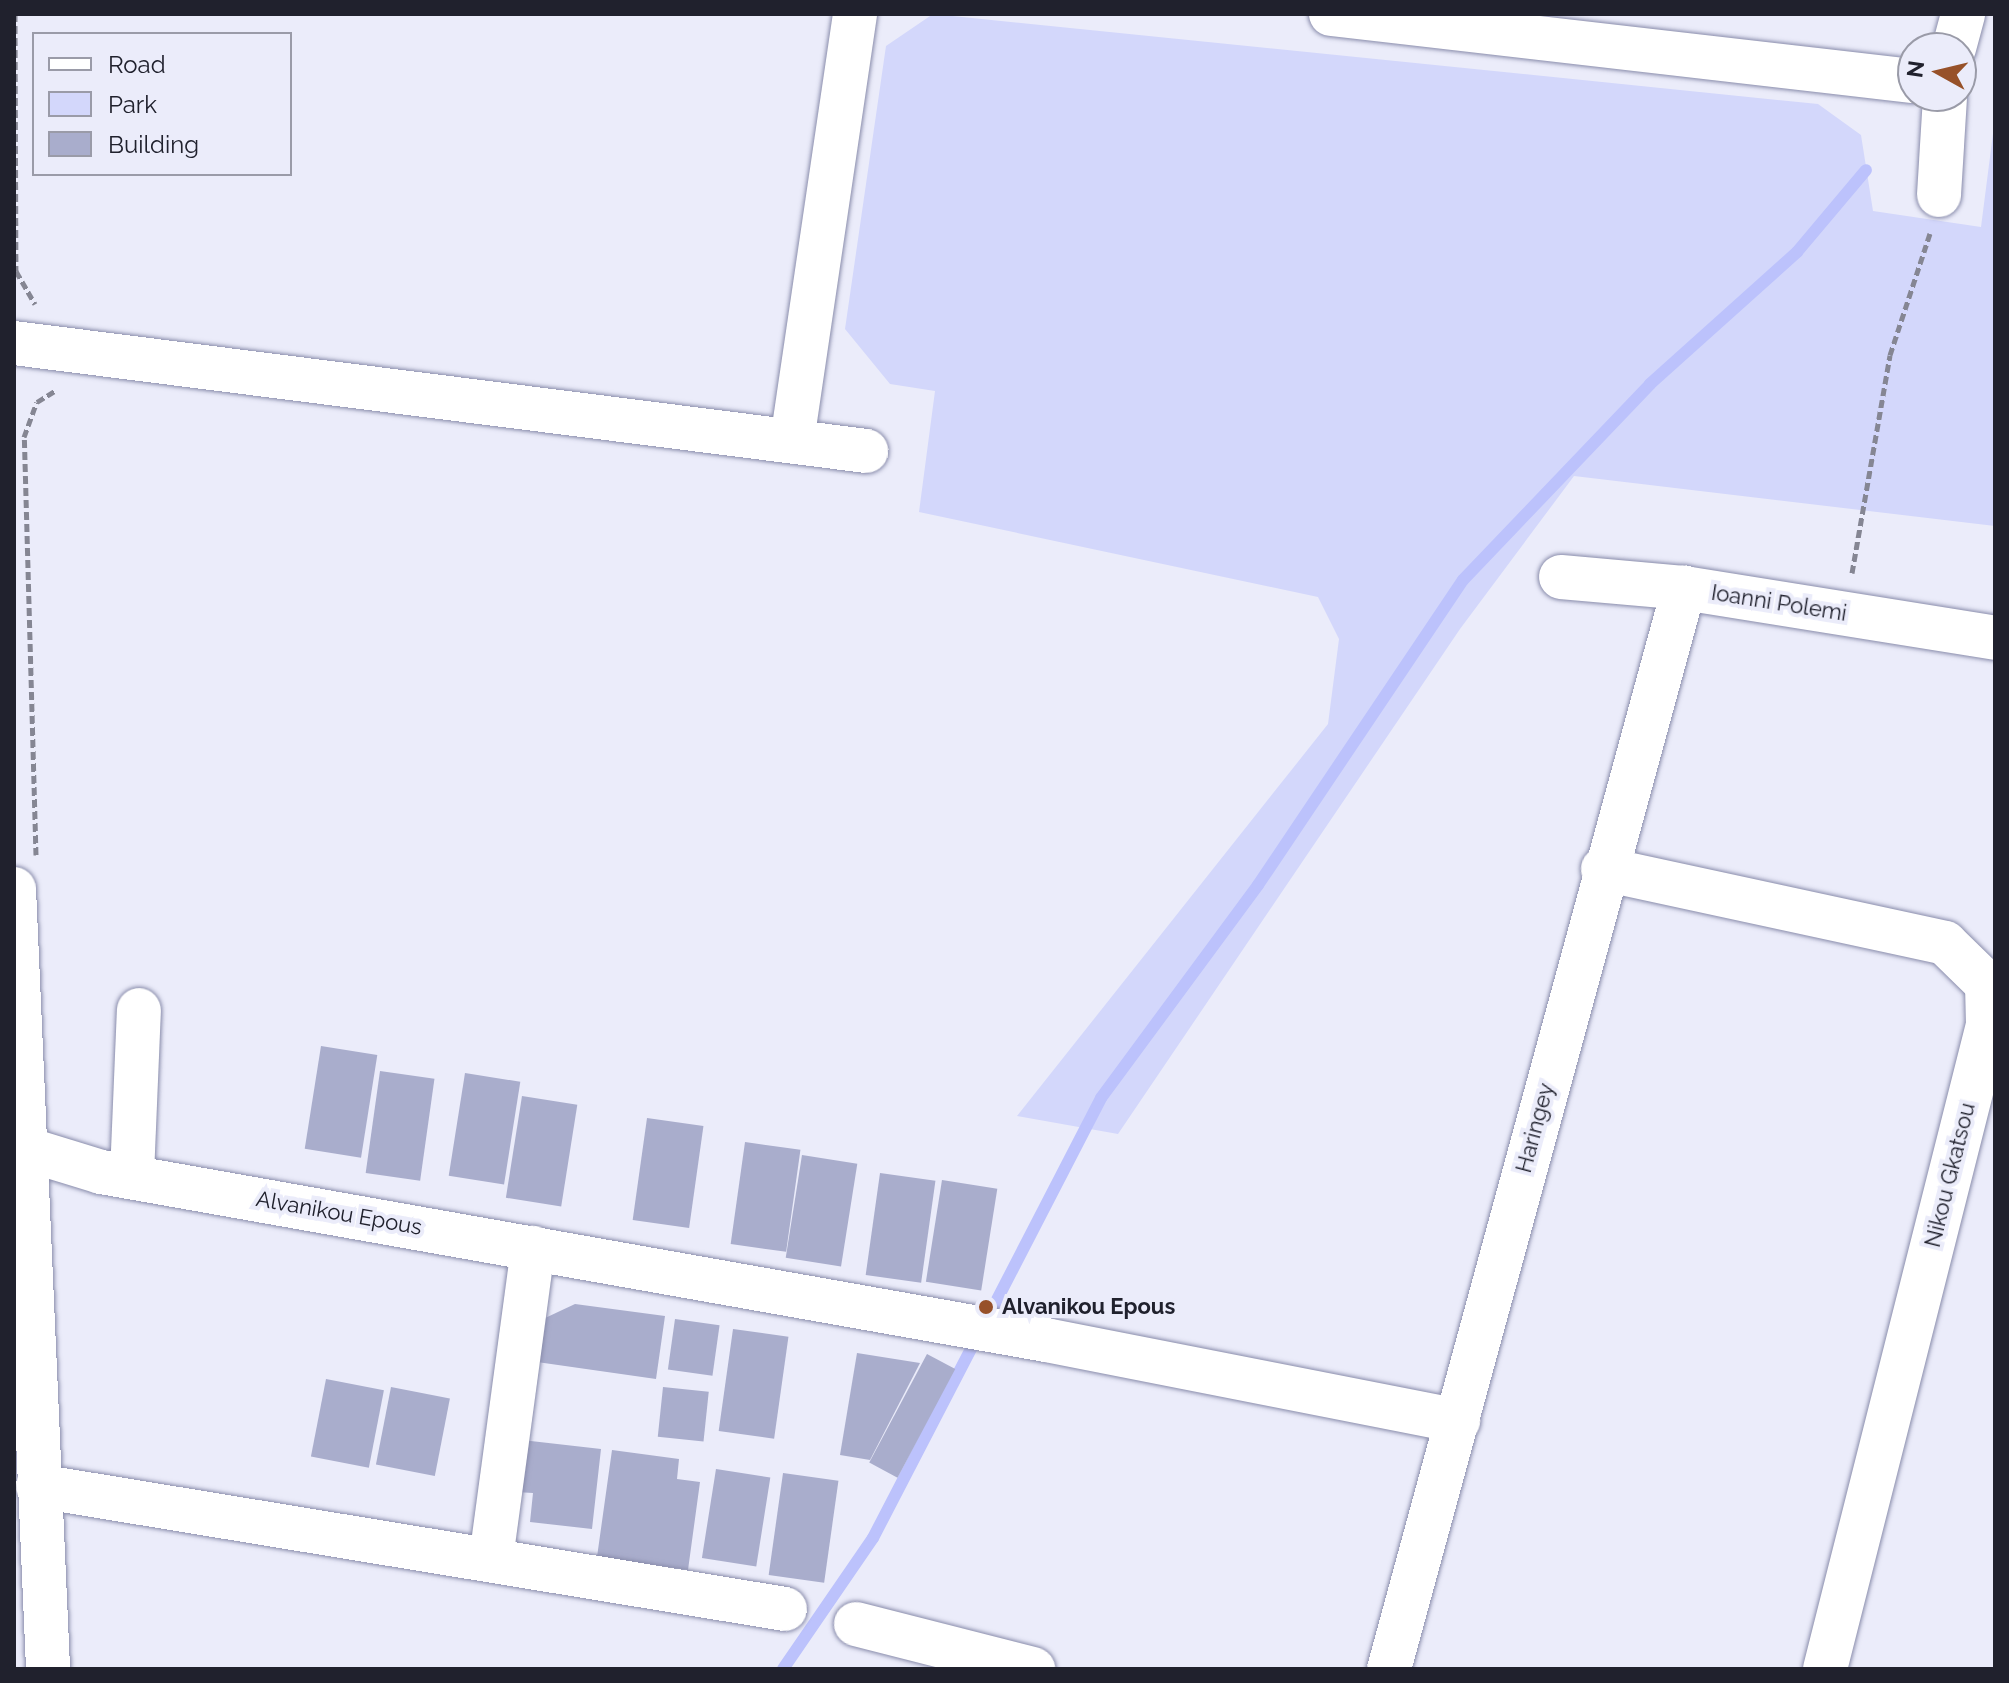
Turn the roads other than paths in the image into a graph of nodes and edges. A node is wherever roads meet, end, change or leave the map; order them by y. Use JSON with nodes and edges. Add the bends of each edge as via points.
{"nodes":[{"id":1,"x":855,"y":14,"type":"edge"},
{"id":2,"x":1331,"y":14,"type":"edge"},
{"id":3,"x":1897,"y":79,"type":"edge"},
{"id":4,"x":1944,"y":112,"type":"edge"},
{"id":5,"x":1939,"y":195,"type":"road end"},
{"id":6,"x":14,"y":343,"type":"edge"},
{"id":7,"x":792,"y":441,"type":"junction"},
{"id":8,"x":866,"y":451,"type":"dead end"},
{"id":9,"x":1561,"y":577,"type":"dead end"},
{"id":10,"x":1684,"y":588,"type":"junction"},
{"id":11,"x":1995,"y":638,"type":"edge"},
{"id":12,"x":1603,"y":869,"type":"junction"},
{"id":13,"x":25,"y":878,"type":"edge"},
{"id":14,"x":139,"y":1010,"type":"dead end"},
{"id":15,"x":23,"y":1148,"type":"junction"},
{"id":16,"x":132,"y":1175,"type":"junction"},
{"id":17,"x":533,"y":1248,"type":"junction"},
{"id":18,"x":1458,"y":1421,"type":"junction"},
{"id":19,"x":38,"y":1486,"type":"junction"},
{"id":20,"x":491,"y":1559,"type":"junction"},
{"id":21,"x":785,"y":1609,"type":"dead end"},
{"id":22,"x":856,"y":1624,"type":"dead end"},
{"id":23,"x":48,"y":1669,"type":"edge"},
{"id":24,"x":1033,"y":1669,"type":"edge"},
{"id":25,"x":1389,"y":1669,"type":"edge"},
{"id":26,"x":1825,"y":1669,"type":"edge"}],
"edges":[{"from":1,"to":7,"type":"street"},
{"from":2,"to":3,"type":"street"},
{"from":4,"to":5,"type":"street"},
{"from":6,"to":7,"type":"street"},
{"from":7,"to":8,"type":"street"},
{"from":9,"to":10,"type":"street","name":"Ioanni Polemi"},
{"from":10,"to":11,"type":"street","name":"Ioanni Polemi"},
{"from":10,"to":12,"type":"street","name":"Haringey"},
{"from":12,"to":18,"type":"street","name":"Haringey"},
{"from":12,"to":26,"type":"street","name":"Nikou Gkatsou","via":[[1945,943],[1987,984],[1988,1025]]},
{"from":13,"to":15,"type":"street"},
{"from":14,"to":16,"type":"street"},
{"from":15,"to":16,"type":"street","name":"Alvanikou Epous"},
{"from":15,"to":19,"type":"street"},
{"from":16,"to":17,"type":"street","name":"Alvanikou Epous"},
{"from":17,"to":18,"type":"street","name":"Alvanikou Epous"},
{"from":17,"to":20,"type":"street"},
{"from":18,"to":25,"type":"street","name":"Haringey"},
{"from":19,"to":20,"type":"street"},
{"from":19,"to":23,"type":"street"},
{"from":20,"to":21,"type":"street"},
{"from":22,"to":24,"type":"street"}]}
